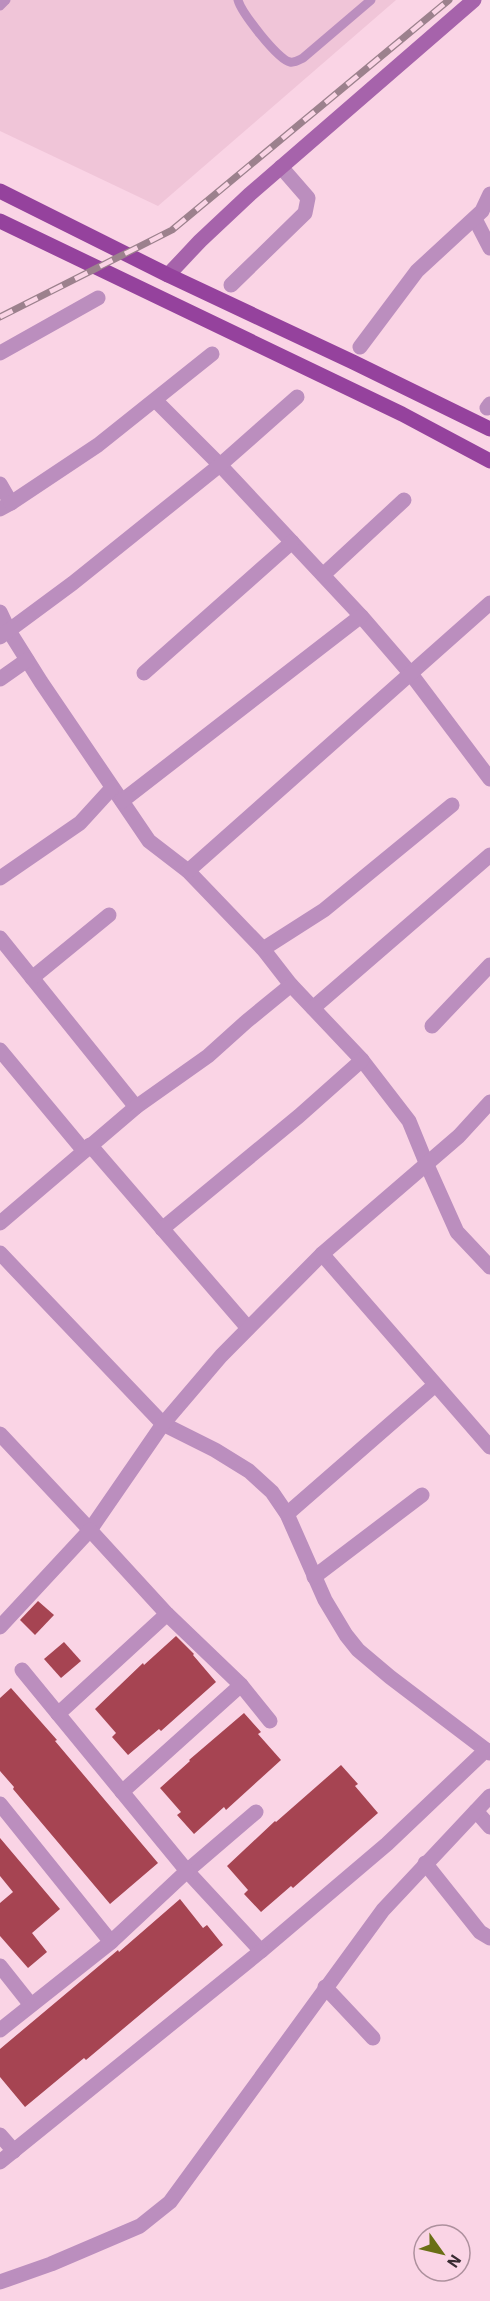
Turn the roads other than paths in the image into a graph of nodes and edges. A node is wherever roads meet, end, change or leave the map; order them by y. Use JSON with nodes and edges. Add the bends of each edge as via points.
{"nodes":[{"id":1,"x":6,"y":0,"type":"edge"},
{"id":2,"x":238,"y":0,"type":"edge"},
{"id":3,"x":371,"y":0,"type":"edge"},
{"id":4,"x":474,"y":0,"type":"edge"},
{"id":5,"x":0,"y":6,"type":"edge"},
{"id":6,"x":281,"y":167,"type":"junction"},
{"id":7,"x":0,"y":191,"type":"edge"},
{"id":8,"x":490,"y":194,"type":"edge"},
{"id":9,"x":474,"y":219,"type":"junction"},
{"id":10,"x":0,"y":221,"type":"edge"},
{"id":11,"x":490,"y":248,"type":"edge"},
{"id":12,"x":168,"y":275,"type":"junction"},
{"id":13,"x":231,"y":285,"type":"dead end"},
{"id":14,"x":98,"y":298,"type":"dead end"},
{"id":15,"x":360,"y":347,"type":"dead end"},
{"id":16,"x":0,"y":353,"type":"edge"},
{"id":17,"x":212,"y":354,"type":"dead end"},
{"id":18,"x":297,"y":397,"type":"dead end"},
{"id":19,"x":156,"y":401,"type":"junction"},
{"id":20,"x":490,"y":429,"type":"edge"},
{"id":21,"x":490,"y":461,"type":"edge"},
{"id":22,"x":220,"y":465,"type":"junction"},
{"id":23,"x":0,"y":484,"type":"edge"},
{"id":24,"x":404,"y":500,"type":"dead end"},
{"id":25,"x":5,"y":506,"type":"edge"},
{"id":26,"x":291,"y":542,"type":"junction"},
{"id":27,"x":323,"y":575,"type":"junction"},
{"id":28,"x":490,"y":603,"type":"edge"},
{"id":29,"x":0,"y":612,"type":"edge"},
{"id":30,"x":361,"y":616,"type":"junction"},
{"id":31,"x":4,"y":634,"type":"edge"},
{"id":32,"x":27,"y":660,"type":"junction"},
{"id":33,"x":144,"y":673,"type":"dead end"},
{"id":34,"x":411,"y":674,"type":"junction"},
{"id":35,"x":0,"y":679,"type":"edge"},
{"id":36,"x":490,"y":779,"type":"edge"},
{"id":37,"x":112,"y":788,"type":"junction"},
{"id":38,"x":122,"y":801,"type":"junction"},
{"id":39,"x":452,"y":805,"type":"dead end"},
{"id":40,"x":490,"y":855,"type":"edge"},
{"id":41,"x":188,"y":871,"type":"junction"},
{"id":42,"x":0,"y":879,"type":"edge"},
{"id":43,"x":109,"y":915,"type":"dead end"},
{"id":44,"x":0,"y":938,"type":"edge"},
{"id":45,"x":263,"y":949,"type":"junction"},
{"id":46,"x":490,"y":965,"type":"edge"},
{"id":47,"x":32,"y":978,"type":"junction"},
{"id":48,"x":291,"y":985,"type":"junction"},
{"id":49,"x":313,"y":1008,"type":"junction"},
{"id":50,"x":432,"y":1026,"type":"dead end"},
{"id":51,"x":0,"y":1050,"type":"edge"},
{"id":52,"x":362,"y":1060,"type":"junction"},
{"id":53,"x":490,"y":1102,"type":"edge"},
{"id":54,"x":136,"y":1107,"type":"junction"},
{"id":55,"x":87,"y":1148,"type":"junction"},
{"id":56,"x":427,"y":1165,"type":"junction"},
{"id":57,"x":0,"y":1223,"type":"edge"},
{"id":58,"x":162,"y":1229,"type":"junction"},
{"id":59,"x":0,"y":1253,"type":"edge"},
{"id":60,"x":322,"y":1254,"type":"junction"},
{"id":61,"x":490,"y":1267,"type":"edge"},
{"id":62,"x":248,"y":1328,"type":"junction"},
{"id":63,"x":435,"y":1385,"type":"junction"},
{"id":64,"x":163,"y":1424,"type":"junction"},
{"id":65,"x":0,"y":1434,"type":"edge"},
{"id":66,"x":490,"y":1447,"type":"edge"},
{"id":67,"x":423,"y":1495,"type":"dead end"},
{"id":68,"x":287,"y":1514,"type":"junction"},
{"id":69,"x":90,"y":1530,"type":"junction"},
{"id":70,"x":314,"y":1577,"type":"junction"},
{"id":71,"x":166,"y":1614,"type":"junction"},
{"id":72,"x":0,"y":1627,"type":"edge"},
{"id":73,"x":22,"y":1670,"type":"dead end"},
{"id":74,"x":241,"y":1685,"type":"junction"},
{"id":75,"x":58,"y":1714,"type":"junction"},
{"id":76,"x":270,"y":1721,"type":"dead end"},
{"id":77,"x":488,"y":1751,"type":"edge"},
{"id":78,"x":122,"y":1792,"type":"junction"},
{"id":79,"x":490,"y":1796,"type":"edge"},
{"id":80,"x":0,"y":1804,"type":"edge"},
{"id":81,"x":476,"y":1811,"type":"junction"},
{"id":82,"x":256,"y":1812,"type":"dead end"},
{"id":83,"x":490,"y":1827,"type":"edge"},
{"id":84,"x":425,"y":1863,"type":"junction"},
{"id":85,"x":187,"y":1871,"type":"junction"},
{"id":86,"x":490,"y":1938,"type":"edge"},
{"id":87,"x":111,"y":1942,"type":"junction"},
{"id":88,"x":261,"y":1951,"type":"junction"},
{"id":89,"x":0,"y":1966,"type":"edge"},
{"id":90,"x":325,"y":1987,"type":"junction"},
{"id":91,"x":31,"y":2005,"type":"junction"},
{"id":92,"x":0,"y":2030,"type":"edge"},
{"id":93,"x":374,"y":2038,"type":"dead end"},
{"id":94,"x":0,"y":2135,"type":"edge"},
{"id":95,"x":14,"y":2151,"type":"junction"},
{"id":96,"x":0,"y":2163,"type":"edge"},
{"id":97,"x":0,"y":2282,"type":"edge"}],
"edges":[{"from":1,"to":5,"type":"lane"},
{"from":2,"to":3,"type":"lane","via":[[275,52],[289,62],[303,58]]},
{"from":4,"to":6,"type":"street"},
{"from":6,"to":12,"type":"street","via":[[220,221]]},
{"from":6,"to":13,"type":"street","via":[[308,198],[305,213]]},
{"from":7,"to":12,"type":"main road"},
{"from":8,"to":9,"type":"street"},
{"from":9,"to":11,"type":"street"},
{"from":9,"to":15,"type":"street","via":[[423,266]]},
{"from":10,"to":21,"type":"main road","via":[[402,414]]},
{"from":12,"to":20,"type":"main road"},
{"from":14,"to":16,"type":"street"},
{"from":17,"to":19,"type":"street"},
{"from":18,"to":22,"type":"street"},
{"from":19,"to":22,"type":"street"},
{"from":19,"to":25,"type":"street","via":[[98,446]]},
{"from":22,"to":26,"type":"street"},
{"from":22,"to":31,"type":"street"},
{"from":23,"to":25,"type":"street"},
{"from":24,"to":27,"type":"street"},
{"from":26,"to":27,"type":"street"},
{"from":26,"to":33,"type":"street"},
{"from":27,"to":30,"type":"street"},
{"from":28,"to":34,"type":"street"},
{"from":29,"to":31,"type":"street"},
{"from":30,"to":34,"type":"street"},
{"from":30,"to":38,"type":"street"},
{"from":31,"to":32,"type":"street"},
{"from":32,"to":35,"type":"street"},
{"from":32,"to":37,"type":"street"},
{"from":34,"to":36,"type":"street"},
{"from":34,"to":41,"type":"street"},
{"from":37,"to":38,"type":"street"},
{"from":37,"to":42,"type":"street","via":[[80,823]]},
{"from":38,"to":41,"type":"street","via":[[149,841]]},
{"from":39,"to":45,"type":"street","via":[[324,910]]},
{"from":40,"to":49,"type":"street"},
{"from":41,"to":45,"type":"street"},
{"from":43,"to":47,"type":"street"},
{"from":44,"to":47,"type":"street"},
{"from":45,"to":48,"type":"street"},
{"from":46,"to":50,"type":"street"},
{"from":47,"to":54,"type":"street"},
{"from":48,"to":49,"type":"street"},
{"from":48,"to":54,"type":"street","via":[[208,1056]]},
{"from":49,"to":52,"type":"street"},
{"from":51,"to":55,"type":"street"},
{"from":52,"to":56,"type":"street","via":[[410,1121]]},
{"from":52,"to":58,"type":"street"},
{"from":53,"to":56,"type":"street"},
{"from":54,"to":55,"type":"street"},
{"from":55,"to":57,"type":"street"},
{"from":55,"to":58,"type":"street"},
{"from":56,"to":60,"type":"street"},
{"from":56,"to":61,"type":"street","via":[[457,1232]]},
{"from":58,"to":62,"type":"street"},
{"from":59,"to":64,"type":"street"},
{"from":60,"to":62,"type":"street"},
{"from":60,"to":63,"type":"street"},
{"from":62,"to":64,"type":"street"},
{"from":63,"to":66,"type":"street"},
{"from":63,"to":68,"type":"street"},
{"from":64,"to":68,"type":"street","via":[[249,1471],[272,1492]]},
{"from":64,"to":69,"type":"street"},
{"from":65,"to":69,"type":"street"},
{"from":67,"to":70,"type":"street"},
{"from":68,"to":70,"type":"street"},
{"from":69,"to":71,"type":"street"},
{"from":69,"to":72,"type":"street"},
{"from":70,"to":77,"type":"street","via":[[358,1650]]},
{"from":71,"to":74,"type":"street"},
{"from":71,"to":75,"type":"street"},
{"from":73,"to":75,"type":"street"},
{"from":74,"to":76,"type":"street"},
{"from":74,"to":78,"type":"street"},
{"from":75,"to":78,"type":"street"},
{"from":77,"to":88,"type":"street","via":[[387,1844]]},
{"from":78,"to":85,"type":"street"},
{"from":79,"to":81,"type":"street"},
{"from":80,"to":87,"type":"street"},
{"from":81,"to":83,"type":"street"},
{"from":81,"to":84,"type":"street"},
{"from":82,"to":85,"type":"street"},
{"from":84,"to":86,"type":"street","via":[[480,1932]]},
{"from":84,"to":90,"type":"street","via":[[382,1910]]},
{"from":85,"to":87,"type":"street"},
{"from":85,"to":88,"type":"street"},
{"from":87,"to":91,"type":"street"},
{"from":88,"to":95,"type":"street"},
{"from":89,"to":91,"type":"street"},
{"from":90,"to":93,"type":"street"},
{"from":90,"to":97,"type":"street","via":[[170,2202],[140,2226]]},
{"from":91,"to":92,"type":"street"},
{"from":94,"to":95,"type":"street"},
{"from":95,"to":96,"type":"street"}]}
